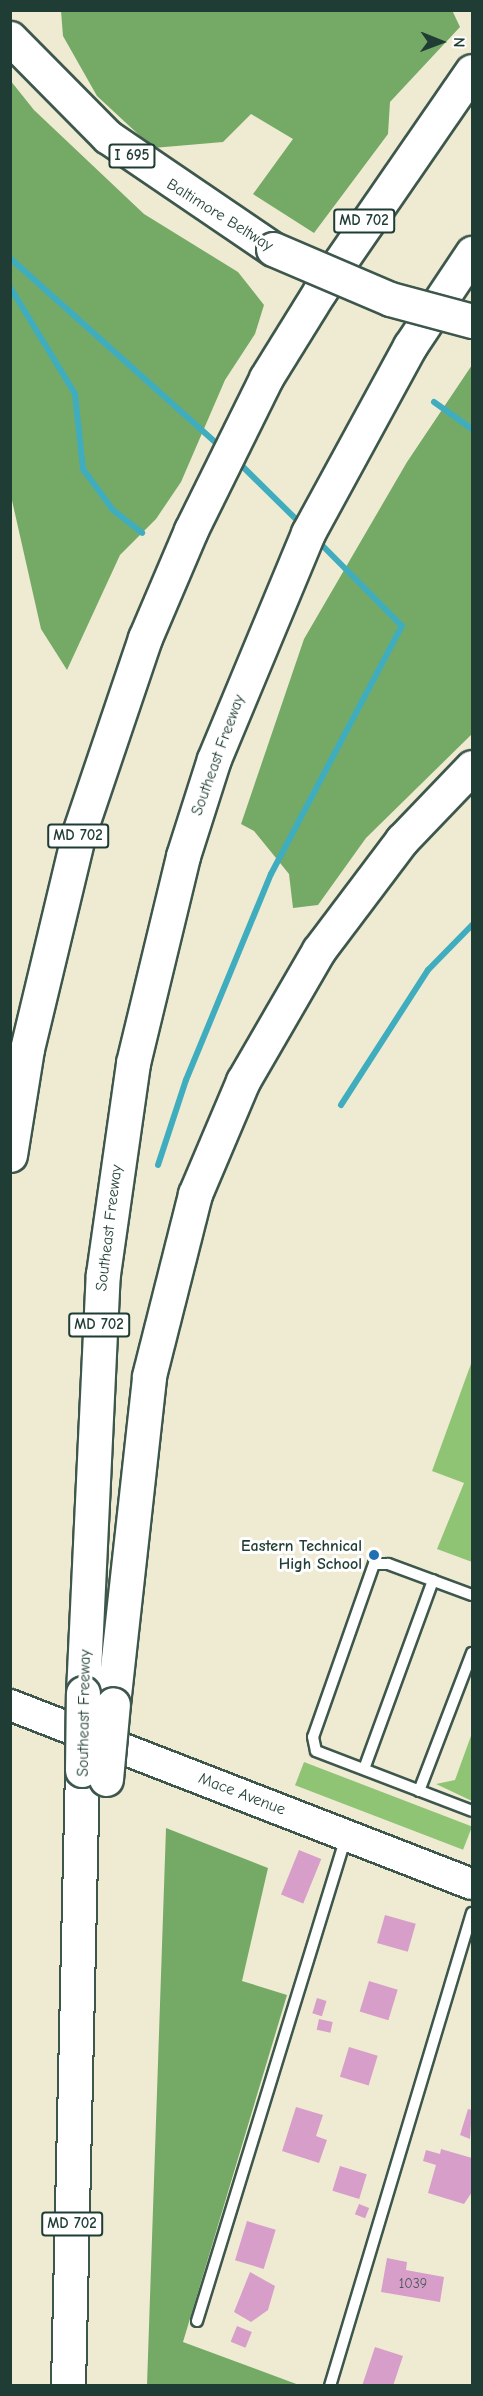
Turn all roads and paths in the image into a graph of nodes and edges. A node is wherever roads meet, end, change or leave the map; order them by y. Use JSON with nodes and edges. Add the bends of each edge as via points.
{"nodes":[{"id":1,"x":10,"y":38,"type":"edge"},
{"id":2,"x":472,"y":72,"type":"edge"},
{"id":3,"x":472,"y":253,"type":"edge"},
{"id":4,"x":472,"y":321,"type":"edge"},
{"id":5,"x":472,"y":767,"type":"edge"},
{"id":6,"x":10,"y":1155,"type":"edge"},
{"id":7,"x":433,"y":1580,"type":"junction"},
{"id":8,"x":472,"y":1595,"type":"edge"},
{"id":9,"x":472,"y":1653,"type":"edge"},
{"id":10,"x":98,"y":1699,"type":"junction"},
{"id":11,"x":10,"y":1705,"type":"edge"},
{"id":12,"x":364,"y":1769,"type":"junction"},
{"id":13,"x":419,"y":1791,"type":"junction"},
{"id":14,"x":472,"y":1811,"type":"edge"},
{"id":15,"x":347,"y":1834,"type":"junction"},
{"id":16,"x":472,"y":1884,"type":"edge"},
{"id":17,"x":472,"y":1913,"type":"edge"},
{"id":18,"x":198,"y":2321,"type":"dead end"},
{"id":19,"x":68,"y":2385,"type":"edge"},
{"id":20,"x":330,"y":2385,"type":"edge"}],
"edges":[{"from":1,"to":4,"type":"highway","name":"Baltimore Beltway","number":"I 695","bridge":true,"via":[[108,137],[273,249],[390,299]]},
{"from":2,"to":6,"type":"highway","number":"MD 702","via":[[366,218],[266,378],[191,530],[141,649],[79,833],[27,1049]]},
{"from":3,"to":10,"type":"highway","name":"Southeast Freeway","number":"MD 702","via":[[347,455],[273,611],[214,759],[155,961],[133,1062],[103,1274]]},
{"from":5,"to":10,"type":"highway","via":[[402,840],[318,950],[243,1081],[195,1194],[149,1376]]},
{"from":7,"to":8,"type":"lane"},
{"from":7,"to":12,"type":"lane"},
{"from":7,"to":12,"type":"lane","via":[[388,1564],[375,1564],[313,1737],[316,1751]]},
{"from":9,"to":13,"type":"lane"},
{"from":10,"to":19,"type":"highway","number":"MD 702","bridge":true,"via":[[76,2062]]},
{"from":11,"to":15,"type":"main road","name":"Mace Avenue"},
{"from":12,"to":13,"type":"lane"},
{"from":13,"to":14,"type":"lane"},
{"from":15,"to":16,"type":"main road","name":"Mace Avenue"},
{"from":15,"to":18,"type":"lane"},
{"from":17,"to":20,"type":"lane"}]}
